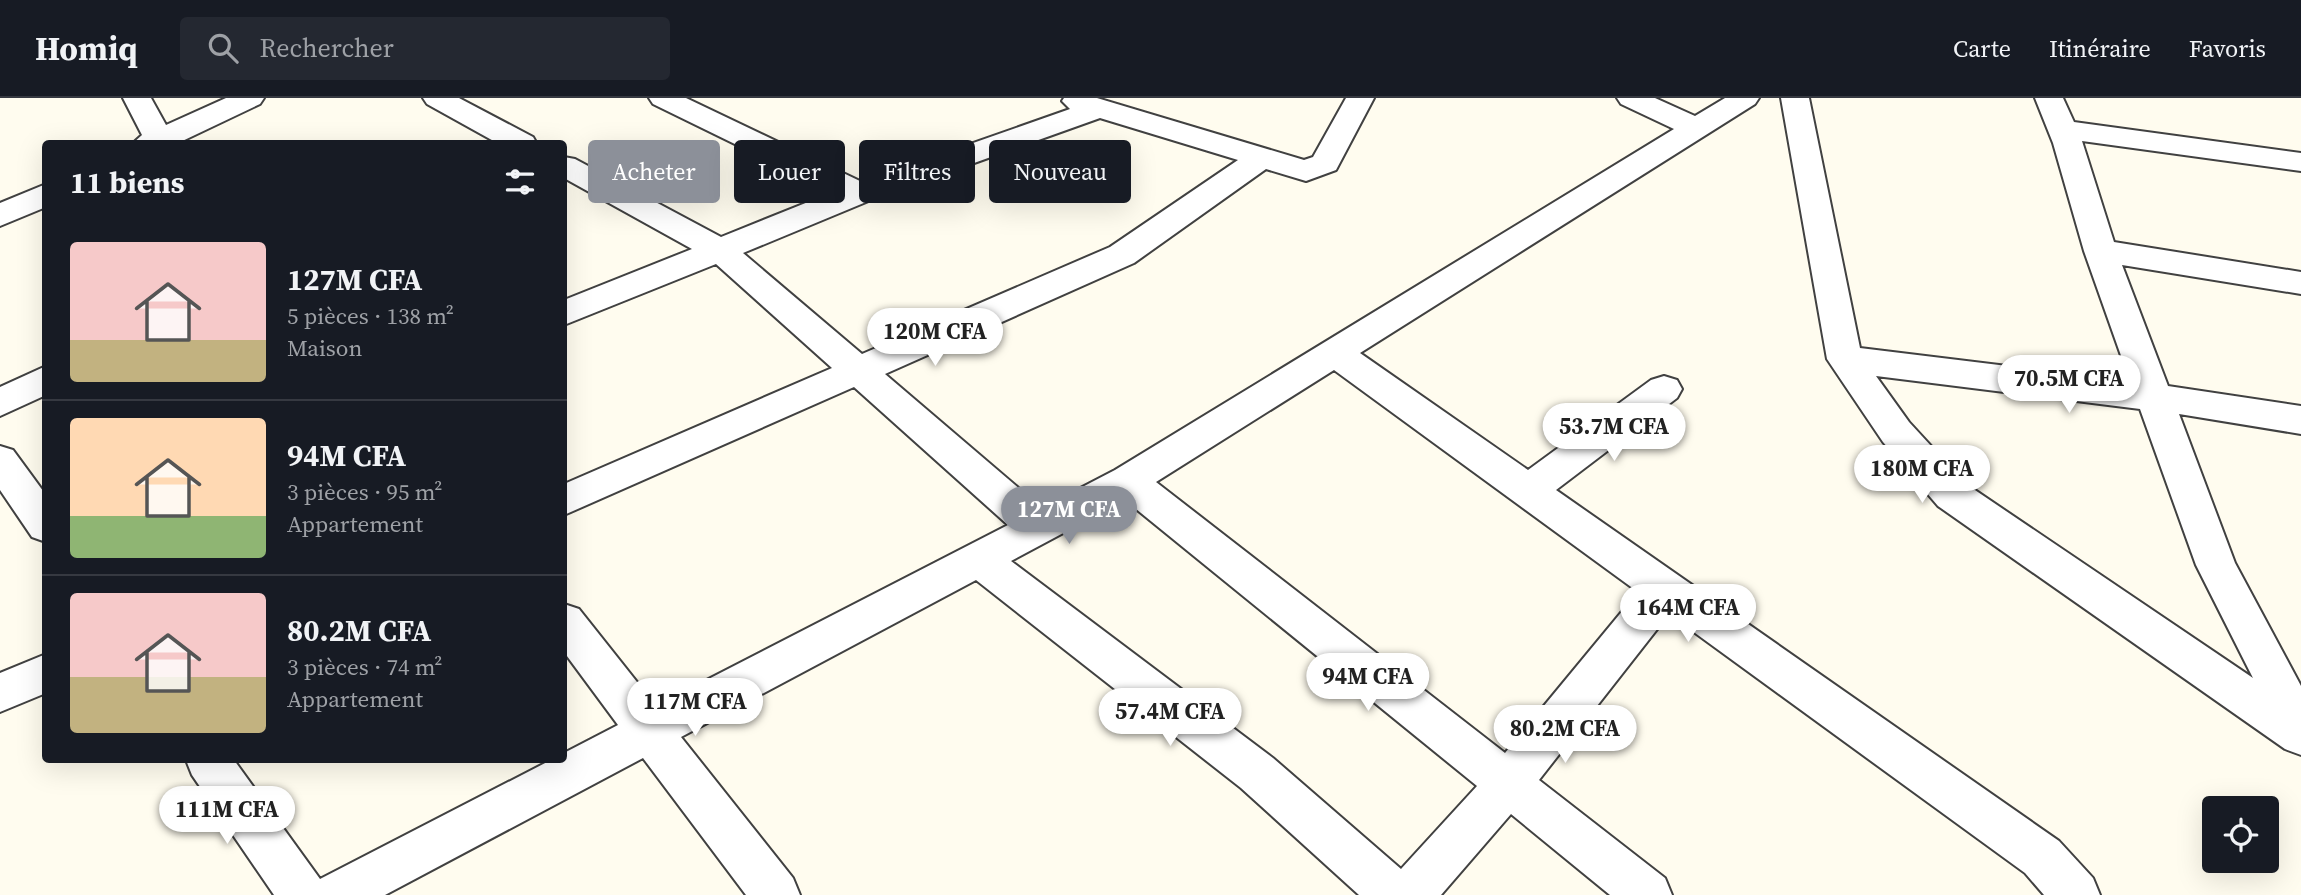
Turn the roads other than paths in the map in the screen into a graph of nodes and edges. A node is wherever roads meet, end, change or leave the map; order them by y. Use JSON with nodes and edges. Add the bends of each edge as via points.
{"nodes":[{"id":1,"x":137,"y":98,"type":"edge"},
{"id":2,"x":250,"y":98,"type":"edge"},
{"id":3,"x":437,"y":98,"type":"edge"},
{"id":4,"x":663,"y":98,"type":"edge"},
{"id":5,"x":1068,"y":98,"type":"edge"},
{"id":6,"x":1360,"y":98,"type":"edge"},
{"id":7,"x":1630,"y":98,"type":"edge"},
{"id":8,"x":1745,"y":98,"type":"edge"},
{"id":9,"x":1796,"y":98,"type":"edge"},
{"id":10,"x":1100,"y":108,"type":"junction"},
{"id":11,"x":2055,"y":113,"type":"edge"},
{"id":12,"x":1696,"y":128,"type":"junction"},
{"id":13,"x":154,"y":140,"type":"edge"},
{"id":14,"x":159,"y":140,"type":"edge"},
{"id":15,"x":515,"y":140,"type":"edge"},
{"id":16,"x":975,"y":152,"type":"edge"},
{"id":17,"x":1264,"y":157,"type":"junction"},
{"id":18,"x":2301,"y":162,"type":"edge"},
{"id":19,"x":567,"y":168,"type":"edge"},
{"id":20,"x":859,"y":193,"type":"edge"},
{"id":21,"x":859,"y":193,"type":"edge"},
{"id":22,"x":42,"y":196,"type":"edge"},
{"id":23,"x":0,"y":216,"type":"edge"},
{"id":24,"x":720,"y":250,"type":"junction"},
{"id":25,"x":2100,"y":251,"type":"junction"},
{"id":26,"x":2301,"y":283,"type":"edge"},
{"id":27,"x":567,"y":312,"type":"edge"},
{"id":28,"x":1336,"y":354,"type":"junction"},
{"id":29,"x":1845,"y":359,"type":"junction"},
{"id":30,"x":859,"y":370,"type":"junction"},
{"id":31,"x":42,"y":381,"type":"edge"},
{"id":32,"x":1664,"y":389,"type":"dead end"},
{"id":33,"x":2154,"y":397,"type":"junction"},
{"id":34,"x":0,"y":403,"type":"edge"},
{"id":35,"x":2301,"y":419,"type":"edge"},
{"id":36,"x":0,"y":460,"type":"edge"},
{"id":37,"x":1128,"y":481,"type":"junction"},
{"id":38,"x":1528,"y":491,"type":"junction"},
{"id":39,"x":567,"y":499,"type":"edge"},
{"id":40,"x":42,"y":520,"type":"edge"},
{"id":41,"x":1038,"y":528,"type":"junction"},
{"id":42,"x":979,"y":559,"type":"junction"},
{"id":43,"x":1665,"y":589,"type":"junction"},
{"id":44,"x":567,"y":625,"type":"edge"},
{"id":45,"x":42,"y":675,"type":"edge"},
{"id":46,"x":0,"y":693,"type":"edge"},
{"id":47,"x":2301,"y":729,"type":"edge"},
{"id":48,"x":650,"y":733,"type":"junction"},
{"id":49,"x":2301,"y":735,"type":"edge"},
{"id":50,"x":210,"y":763,"type":"edge"},
{"id":51,"x":1508,"y":784,"type":"junction"},
{"id":52,"x":302,"y":895,"type":"edge"},
{"id":53,"x":337,"y":895,"type":"edge"},
{"id":54,"x":776,"y":895,"type":"edge"},
{"id":55,"x":1395,"y":895,"type":"edge"},
{"id":56,"x":1410,"y":895,"type":"edge"},
{"id":57,"x":1648,"y":895,"type":"edge"},
{"id":58,"x":2076,"y":895,"type":"edge"}],
"edges":[{"from":1,"to":13,"type":"street"},
{"from":2,"to":14,"type":"street"},
{"from":3,"to":15,"type":"street"},
{"from":4,"to":20,"type":"street"},
{"from":5,"to":10,"type":"street"},
{"from":6,"to":17,"type":"street","via":[[1318,168],[1306,171]]},
{"from":7,"to":12,"type":"street"},
{"from":8,"to":12,"type":"street"},
{"from":9,"to":29,"type":"street"},
{"from":10,"to":16,"type":"street"},
{"from":10,"to":17,"type":"street"},
{"from":11,"to":18,"type":"street"},
{"from":11,"to":25,"type":"street"},
{"from":12,"to":28,"type":"street"},
{"from":17,"to":30,"type":"street","via":[[1122,255]]},
{"from":19,"to":24,"type":"street"},
{"from":21,"to":24,"type":"street"},
{"from":22,"to":23,"type":"street"},
{"from":24,"to":27,"type":"street"},
{"from":24,"to":30,"type":"street"},
{"from":25,"to":26,"type":"street"},
{"from":25,"to":33,"type":"street"},
{"from":28,"to":37,"type":"street"},
{"from":28,"to":38,"type":"street"},
{"from":29,"to":33,"type":"street"},
{"from":29,"to":49,"type":"street","via":[[1896,432],[1952,495]]},
{"from":30,"to":39,"type":"street"},
{"from":30,"to":41,"type":"street"},
{"from":31,"to":34,"type":"street"},
{"from":32,"to":38,"type":"street"},
{"from":33,"to":35,"type":"street"},
{"from":33,"to":47,"type":"street","via":[[2216,565]]},
{"from":36,"to":40,"type":"street"},
{"from":37,"to":41,"type":"street"},
{"from":37,"to":51,"type":"street"},
{"from":38,"to":43,"type":"street"},
{"from":41,"to":42,"type":"street"},
{"from":42,"to":48,"type":"street"},
{"from":42,"to":55,"type":"street","via":[[1257,773]]},
{"from":43,"to":51,"type":"street"},
{"from":43,"to":58,"type":"street","via":[[2042,857]]},
{"from":44,"to":48,"type":"street"},
{"from":45,"to":46,"type":"street"},
{"from":48,"to":53,"type":"street"},
{"from":48,"to":54,"type":"street"},
{"from":50,"to":52,"type":"street"},
{"from":51,"to":56,"type":"street"},
{"from":51,"to":57,"type":"street"}]}
